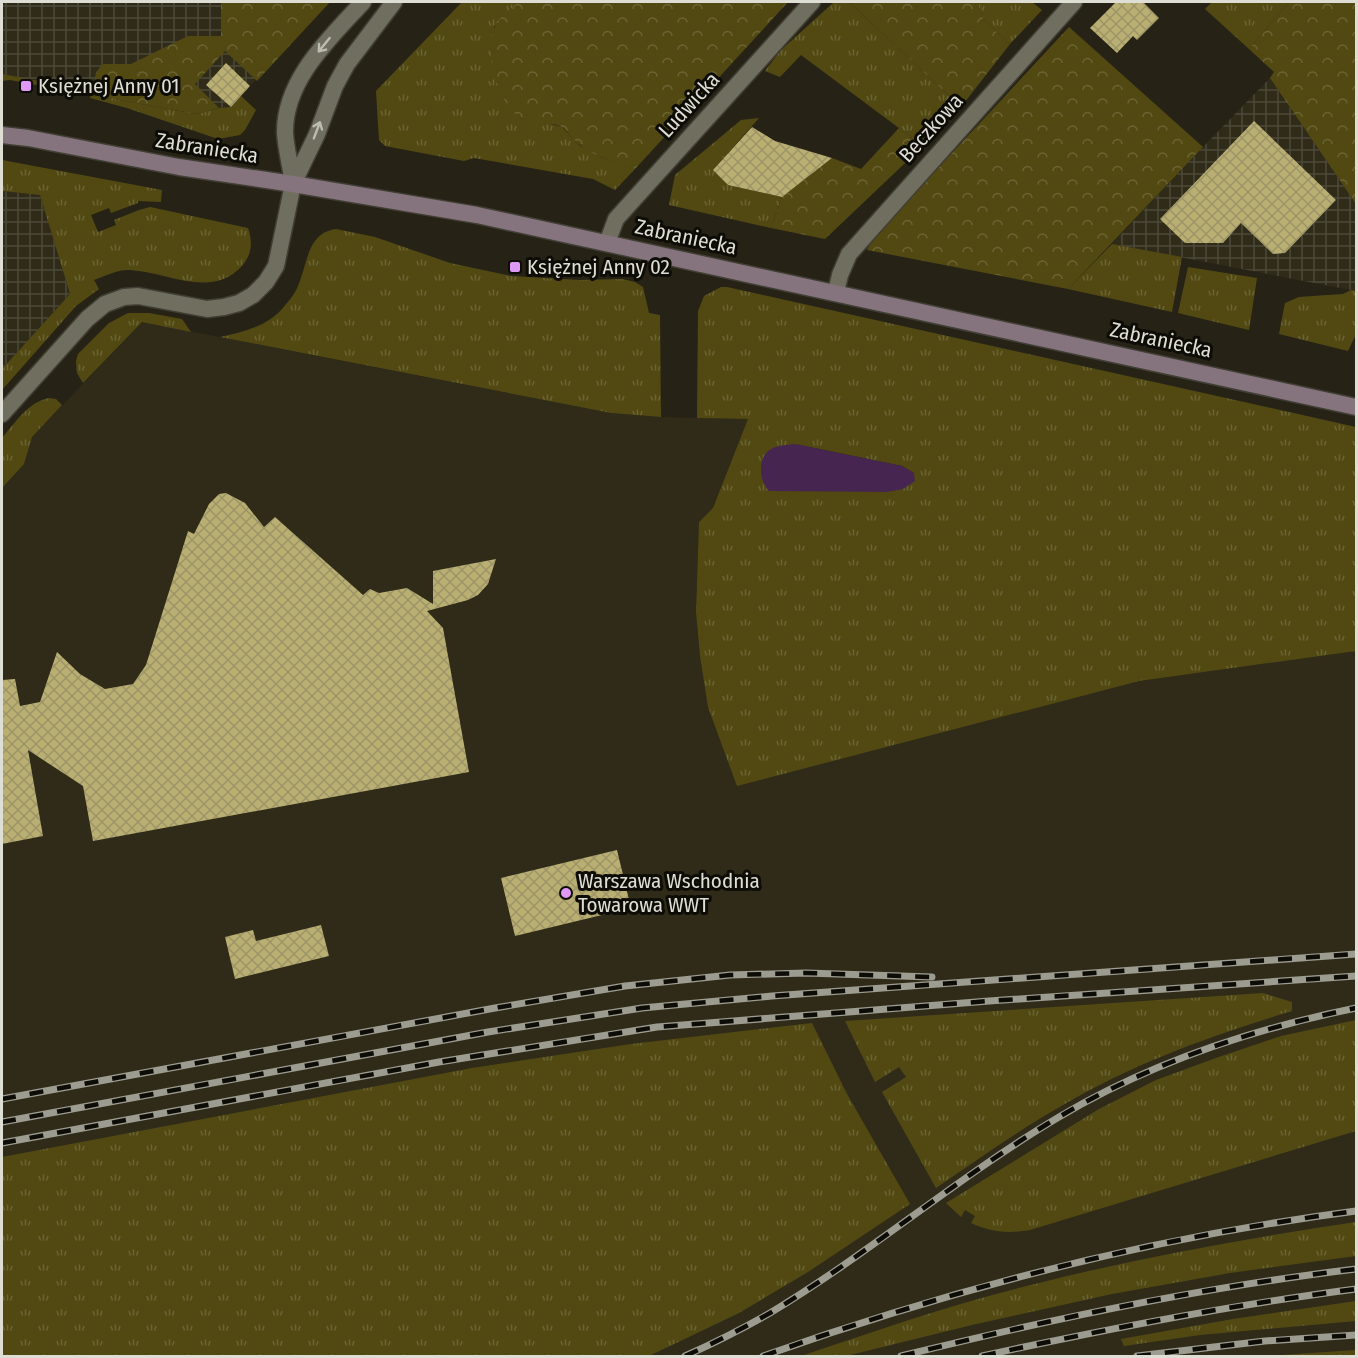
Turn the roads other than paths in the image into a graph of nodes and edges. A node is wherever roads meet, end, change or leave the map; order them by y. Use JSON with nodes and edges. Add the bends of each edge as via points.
{"nodes":[{"id":1,"x":363,"y":2,"type":"edge"},
{"id":2,"x":394,"y":2,"type":"edge"},
{"id":3,"x":812,"y":2,"type":"edge"},
{"id":4,"x":1074,"y":2,"type":"edge"},
{"id":5,"x":2,"y":135,"type":"edge"},
{"id":6,"x":293,"y":184,"type":"junction"},
{"id":7,"x":607,"y":243,"type":"junction"},
{"id":8,"x":836,"y":292,"type":"junction"},
{"id":9,"x":1356,"y":406,"type":"edge"},
{"id":10,"x":2,"y":414,"type":"edge"}],
"edges":[{"from":1,"to":6,"type":"street","one_way":true,"via":[[304,71],[289,104],[285,133]]},
{"from":6,"to":2,"type":"street","one_way":true,"via":[[347,64]]},
{"from":3,"to":7,"type":"street","name":"Ludwicka","via":[[616,219]]},
{"from":4,"to":8,"type":"street","name":"Beczkowa","via":[[849,254]]},
{"from":5,"to":6,"type":"main road","name":"Zabraniecka"},
{"from":6,"to":7,"type":"main road","name":"Zabraniecka","via":[[477,215]]},
{"from":6,"to":10,"type":"street","via":[[276,266],[253,295],[224,308],[207,309],[138,296],[105,304]]},
{"from":7,"to":8,"type":"main road","name":"Zabraniecka"},
{"from":8,"to":9,"type":"main road","name":"Zabraniecka"}]}
